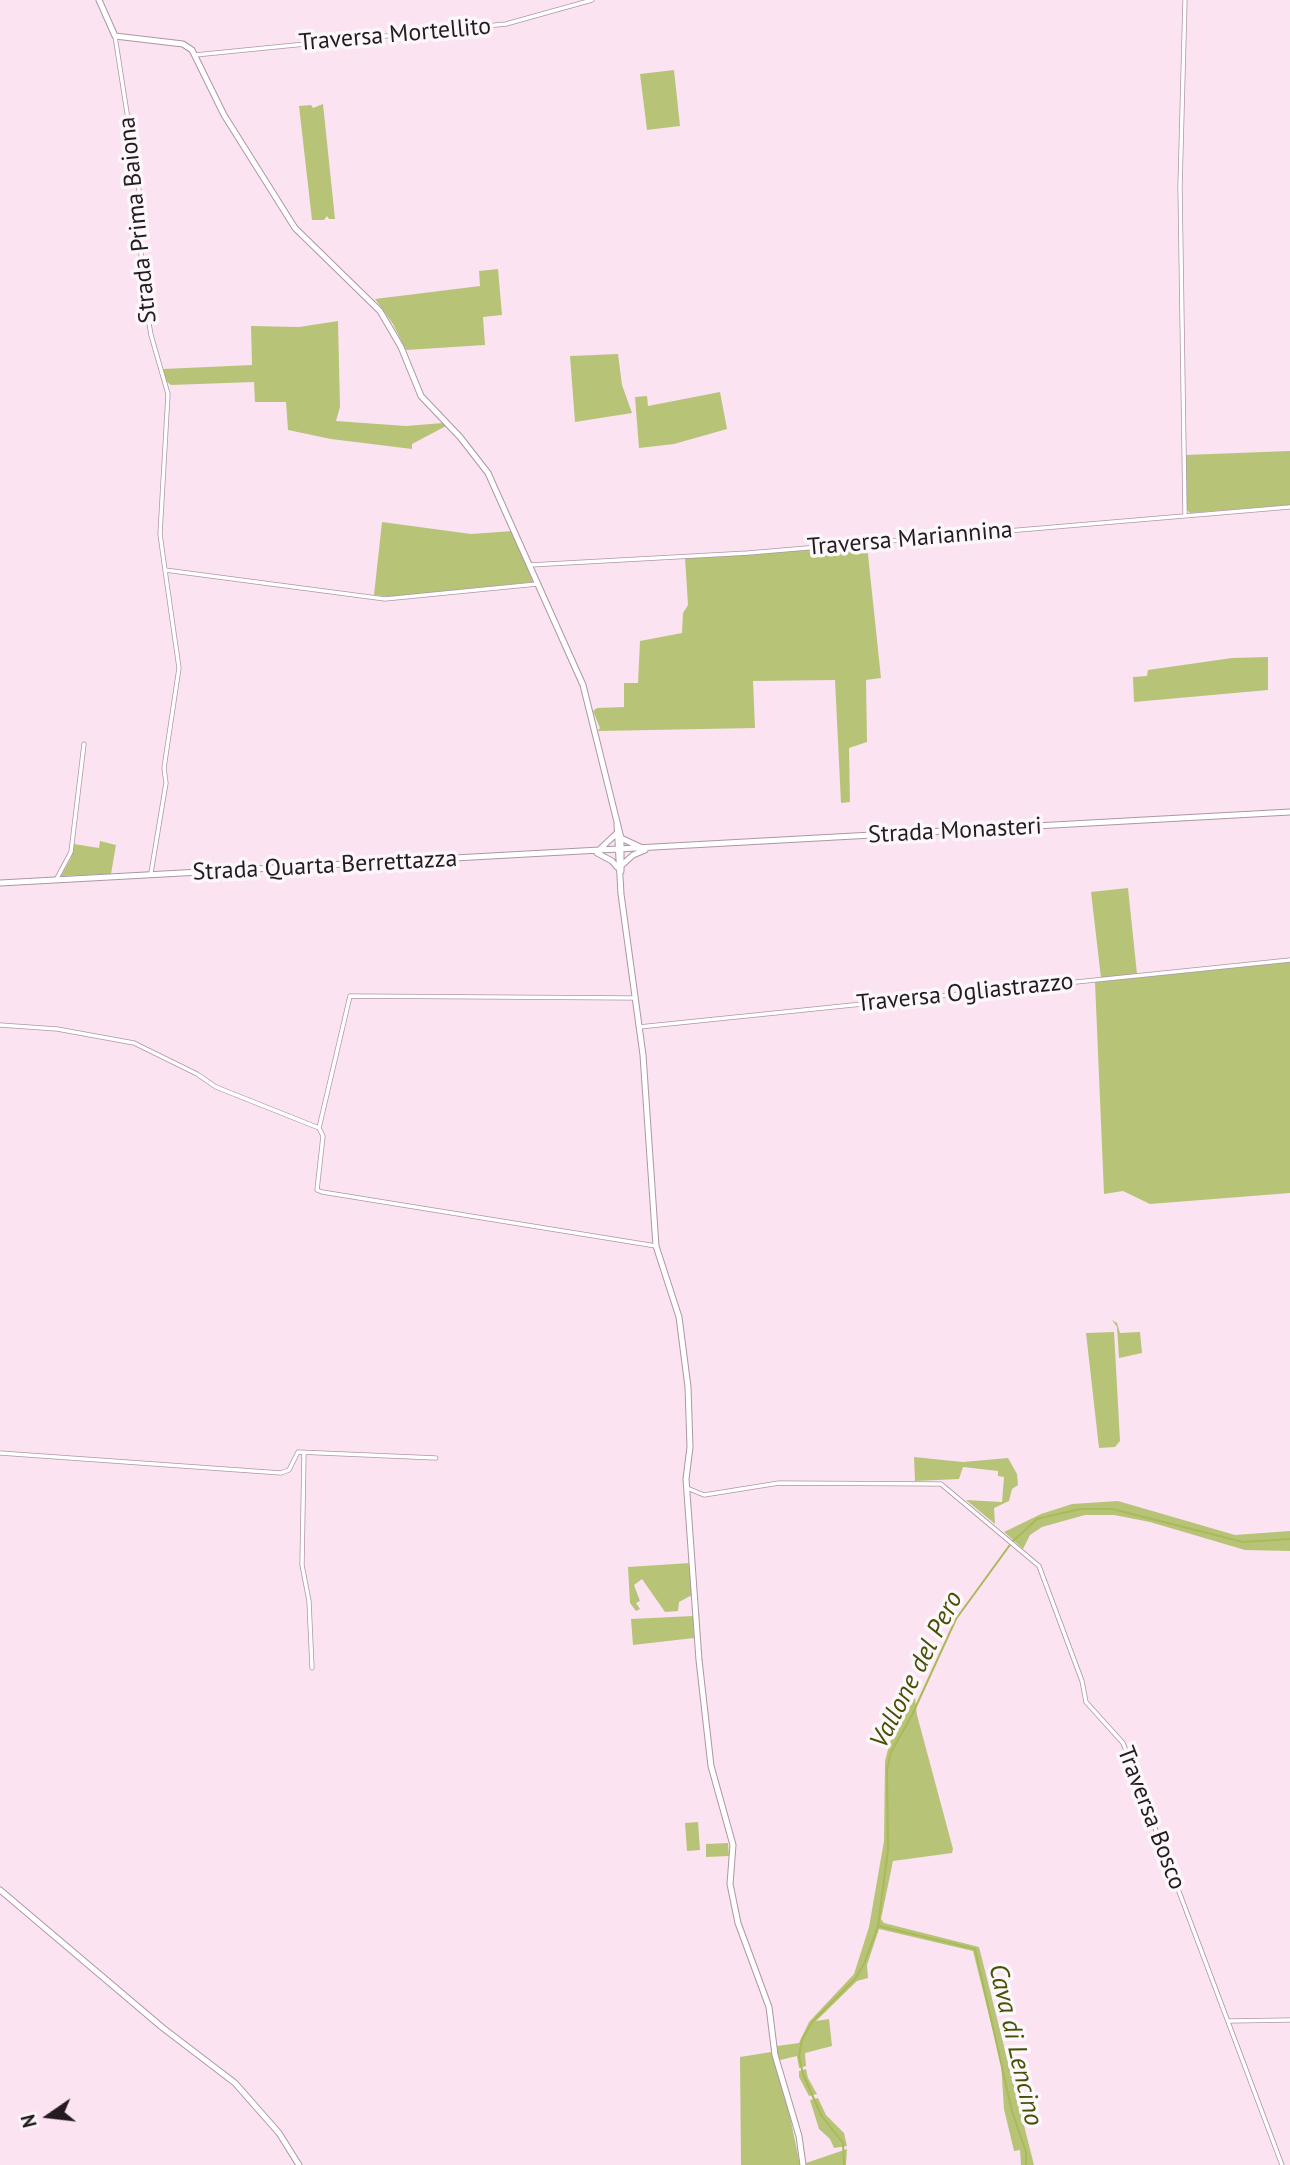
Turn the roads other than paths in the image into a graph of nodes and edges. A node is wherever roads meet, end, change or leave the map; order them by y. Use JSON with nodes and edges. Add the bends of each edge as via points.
{"nodes":[{"id":1,"x":99,"y":0,"type":"edge"},
{"id":2,"x":592,"y":0,"type":"edge"},
{"id":3,"x":1185,"y":0,"type":"edge"},
{"id":4,"x":115,"y":36,"type":"junction"},
{"id":5,"x":195,"y":55,"type":"junction"},
{"id":6,"x":1290,"y":507,"type":"edge"},
{"id":7,"x":1185,"y":515,"type":"junction"},
{"id":8,"x":530,"y":565,"type":"junction"},
{"id":9,"x":165,"y":570,"type":"junction"},
{"id":10,"x":539,"y":584,"type":"junction"},
{"id":11,"x":84,"y":744,"type":"dead end"},
{"id":12,"x":1290,"y":812,"type":"edge"},
{"id":13,"x":619,"y":836,"type":"junction"},
{"id":14,"x":650,"y":848,"type":"junction"},
{"id":15,"x":620,"y":850,"type":"junction"},
{"id":16,"x":594,"y":852,"type":"junction"},
{"id":17,"x":620,"y":867,"type":"junction"},
{"id":18,"x":151,"y":876,"type":"junction"},
{"id":19,"x":55,"y":880,"type":"junction"},
{"id":20,"x":0,"y":883,"type":"edge"},
{"id":21,"x":1290,"y":960,"type":"edge"},
{"id":22,"x":634,"y":998,"type":"junction"},
{"id":23,"x":0,"y":1025,"type":"edge"},
{"id":24,"x":639,"y":1027,"type":"junction"},
{"id":25,"x":319,"y":1128,"type":"junction"},
{"id":26,"x":656,"y":1246,"type":"junction"},
{"id":27,"x":304,"y":1452,"type":"junction"},
{"id":28,"x":0,"y":1453,"type":"edge"},
{"id":29,"x":436,"y":1458,"type":"dead end"},
{"id":30,"x":687,"y":1488,"type":"junction"},
{"id":31,"x":312,"y":1668,"type":"dead end"},
{"id":32,"x":0,"y":1890,"type":"edge"},
{"id":33,"x":1290,"y":2020,"type":"edge"},
{"id":34,"x":1229,"y":2021,"type":"junction"},
{"id":35,"x":299,"y":2165,"type":"edge"},
{"id":36,"x":803,"y":2165,"type":"edge"},
{"id":37,"x":1282,"y":2165,"type":"edge"}],
"edges":[{"from":1,"to":4,"type":"street"},
{"from":2,"to":5,"type":"street","name":"Traversa Mortellito","via":[[506,24]]},
{"from":3,"to":7,"type":"street","via":[[1180,187]]},
{"from":4,"to":5,"type":"street","via":[[183,44]]},
{"from":4,"to":9,"type":"street","name":"Strada Prima Baiona","via":[[139,190],[142,283],[168,394],[160,534]]},
{"from":5,"to":8,"type":"street","via":[[225,116],[295,228],[380,311],[421,396],[488,473]]},
{"from":6,"to":7,"type":"street","name":"Traversa Mariannina"},
{"from":7,"to":8,"type":"street","name":"Traversa Mariannina","via":[[748,553]]},
{"from":8,"to":10,"type":"street"},
{"from":9,"to":10,"type":"street","via":[[385,599]]},
{"from":9,"to":18,"type":"street","name":"Strada Prima Baiona","via":[[179,668]]},
{"from":10,"to":13,"type":"street","via":[[583,685]]},
{"from":11,"to":19,"type":"street","via":[[71,852]]},
{"from":12,"to":14,"type":"street","name":"Strada Monasteri"},
{"from":13,"to":14,"type":"street","via":[[632,845]]},
{"from":13,"to":15,"type":"street"},
{"from":13,"to":16,"type":"street"},
{"from":14,"to":15,"type":"street","name":"Strada Monasteri"},
{"from":14,"to":17,"type":"street"},
{"from":15,"to":16,"type":"street","name":"Strada Quarta Berrettazza"},
{"from":15,"to":17,"type":"street"},
{"from":16,"to":17,"type":"street"},
{"from":16,"to":18,"type":"street","name":"Strada Quarta Berrettazza"},
{"from":17,"to":22,"type":"street"},
{"from":18,"to":19,"type":"street","name":"Strada Quarta Berrettazza"},
{"from":19,"to":20,"type":"street","name":"Strada Quarta Berrettazza"},
{"from":21,"to":24,"type":"street","name":"Traversa Ogliastrazzo"},
{"from":22,"to":24,"type":"street"},
{"from":22,"to":25,"type":"street","via":[[350,996]]},
{"from":23,"to":25,"type":"street","via":[[57,1029],[134,1043],[216,1087]]},
{"from":24,"to":26,"type":"street"},
{"from":25,"to":26,"type":"street","via":[[323,1136],[317,1190],[322,1192]]},
{"from":26,"to":30,"type":"street","via":[[682,1334],[690,1447]]},
{"from":27,"to":28,"type":"street","via":[[295,1454],[289,1470],[281,1473]]},
{"from":27,"to":29,"type":"street"},
{"from":27,"to":31,"type":"street","via":[[302,1565],[310,1606]]},
{"from":30,"to":34,"type":"street","name":"Traversa Bosco","via":[[704,1494],[779,1483],[941,1484],[1036,1562],[1046,1578],[1086,1702],[1123,1743]]},
{"from":30,"to":36,"type":"street","via":[[705,1721],[711,1766],[733,1845],[732,1890],[744,1943],[769,2007],[775,2055]]},
{"from":32,"to":35,"type":"street","via":[[252,2100]]},
{"from":33,"to":34,"type":"street"},
{"from":34,"to":37,"type":"street","name":"Traversa Bosco"}]}
